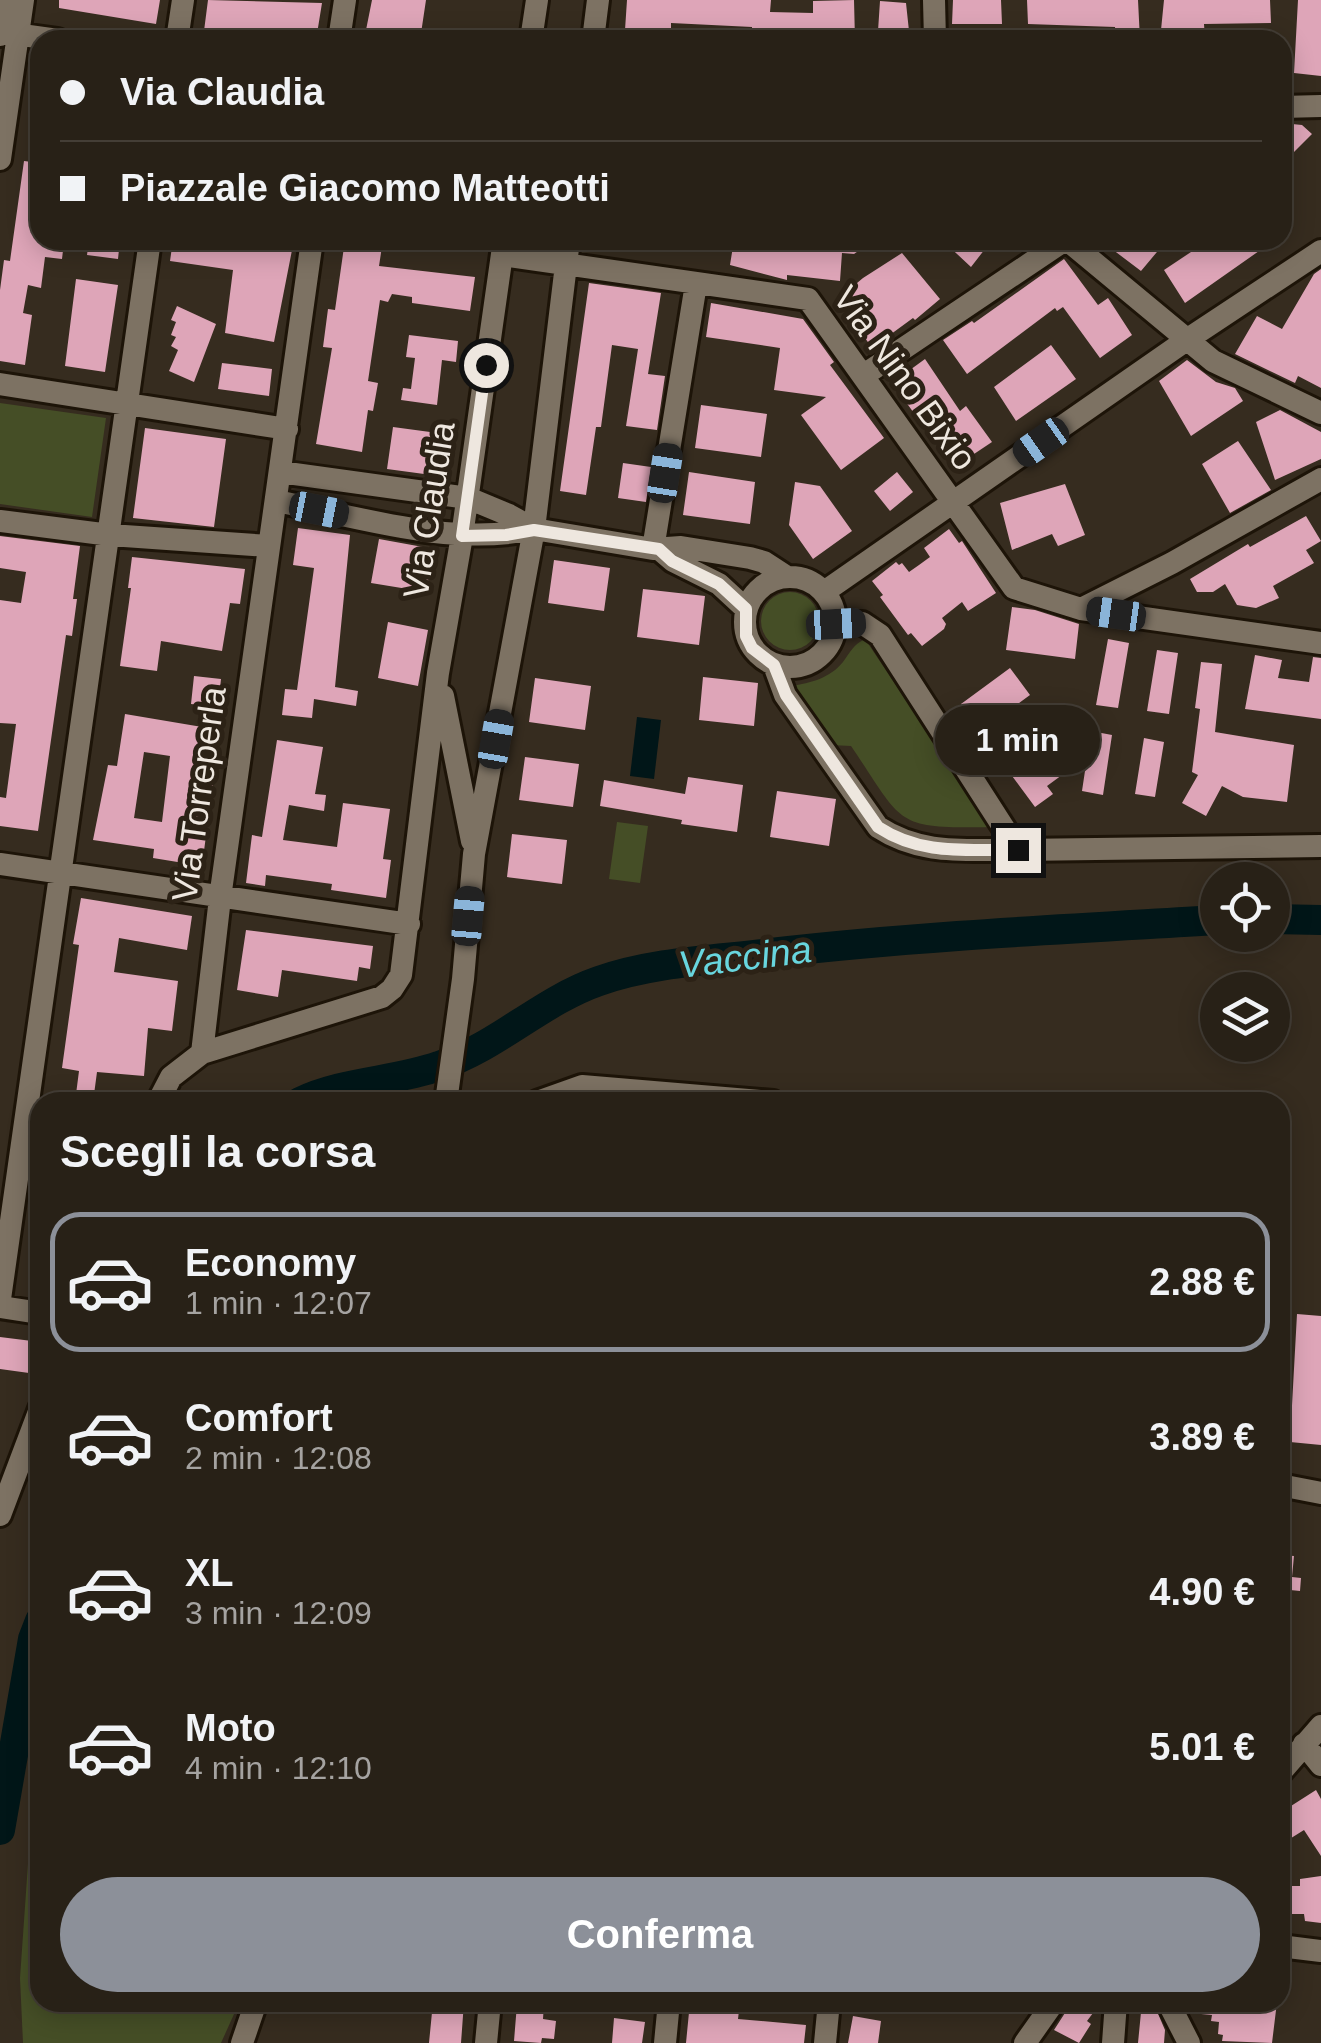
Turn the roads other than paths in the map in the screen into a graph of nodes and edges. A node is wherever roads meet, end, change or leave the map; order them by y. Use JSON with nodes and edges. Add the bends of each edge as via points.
{"nodes":[{"id":1,"x":4,"y":0,"type":"edge"},
{"id":2,"x":23,"y":0,"type":"edge"},
{"id":3,"x":183,"y":0,"type":"edge"},
{"id":4,"x":345,"y":0,"type":"edge"},
{"id":5,"x":537,"y":0,"type":"edge"},
{"id":6,"x":598,"y":0,"type":"edge"},
{"id":7,"x":934,"y":0,"type":"edge"},
{"id":8,"x":178,"y":30,"type":"edge"},
{"id":9,"x":340,"y":30,"type":"edge"},
{"id":10,"x":532,"y":30,"type":"edge"},
{"id":11,"x":594,"y":30,"type":"edge"},
{"id":12,"x":935,"y":30,"type":"edge"},
{"id":13,"x":6,"y":34,"type":"edge"},
{"id":14,"x":1321,"y":106,"type":"edge"},
{"id":15,"x":1292,"y":107,"type":"edge"},
{"id":16,"x":0,"y":159,"type":"edge"},
{"id":17,"x":149,"y":250,"type":"edge"},
{"id":18,"x":311,"y":250,"type":"edge"},
{"id":19,"x":503,"y":250,"type":"edge"},
{"id":20,"x":513,"y":250,"type":"edge"},
{"id":21,"x":567,"y":250,"type":"edge"},
{"id":22,"x":1051,"y":250,"type":"edge"},
{"id":23,"x":1078,"y":250,"type":"edge"},
{"id":24,"x":1319,"y":256,"type":"edge"},
{"id":25,"x":566,"y":266,"type":"junction"},
{"id":26,"x":696,"y":284,"type":"junction"},
{"id":27,"x":1188,"y":339,"type":"junction"},
{"id":28,"x":864,"y":374,"type":"junction"},
{"id":29,"x":0,"y":384,"type":"edge"},
{"id":30,"x":128,"y":403,"type":"junction"},
{"id":31,"x":1321,"y":413,"type":"edge"},
{"id":32,"x":287,"y":429,"type":"junction"},
{"id":33,"x":280,"y":472,"type":"junction"},
{"id":34,"x":1321,"y":479,"type":"edge"},
{"id":35,"x":468,"y":498,"type":"junction"},
{"id":36,"x":276,"y":502,"type":"junction"},
{"id":37,"x":953,"y":503,"type":"junction"},
{"id":38,"x":0,"y":520,"type":"edge"},
{"id":39,"x":534,"y":530,"type":"junction"},
{"id":40,"x":110,"y":536,"type":"junction"},
{"id":41,"x":462,"y":536,"type":"junction"},
{"id":42,"x":269,"y":546,"type":"junction"},
{"id":43,"x":656,"y":549,"type":"junction"},
{"id":44,"x":787,"y":577,"type":"junction"},
{"id":45,"x":824,"y":592,"type":"junction"},
{"id":46,"x":1082,"y":608,"type":"junction"},
{"id":47,"x":746,"y":609,"type":"junction"},
{"id":48,"x":836,"y":624,"type":"junction"},
{"id":49,"x":1321,"y":643,"type":"edge"},
{"id":50,"x":774,"y":665,"type":"junction"},
{"id":51,"x":438,"y":672,"type":"junction"},
{"id":52,"x":1321,"y":846,"type":"edge"},
{"id":53,"x":1018,"y":850,"type":"junction"},
{"id":54,"x":474,"y":854,"type":"junction"},
{"id":55,"x":0,"y":864,"type":"edge"},
{"id":56,"x":62,"y":873,"type":"junction"},
{"id":57,"x":220,"y":898,"type":"junction"},
{"id":58,"x":409,"y":924,"type":"junction"},
{"id":59,"x":202,"y":1053,"type":"junction"},
{"id":60,"x":30,"y":1092,"type":"edge"},
{"id":61,"x":163,"y":1092,"type":"edge"},
{"id":62,"x":447,"y":1092,"type":"edge"},
{"id":63,"x":566,"y":1092,"type":"edge"},
{"id":64,"x":653,"y":1092,"type":"edge"},
{"id":65,"x":30,"y":1093,"type":"edge"},
{"id":66,"x":0,"y":1299,"type":"edge"},
{"id":67,"x":0,"y":1307,"type":"edge"},
{"id":68,"x":30,"y":1312,"type":"edge"},
{"id":69,"x":30,"y":1436,"type":"edge"},
{"id":70,"x":1290,"y":1487,"type":"edge"},
{"id":71,"x":1321,"y":1493,"type":"edge"},
{"id":72,"x":0,"y":1516,"type":"edge"},
{"id":73,"x":1321,"y":1726,"type":"edge"},
{"id":74,"x":1304,"y":1744,"type":"junction"},
{"id":75,"x":1290,"y":1761,"type":"edge"},
{"id":76,"x":1321,"y":1765,"type":"edge"},
{"id":77,"x":1290,"y":1947,"type":"edge"},
{"id":78,"x":1321,"y":1950,"type":"edge"},
{"id":79,"x":253,"y":2012,"type":"edge"},
{"id":80,"x":489,"y":2012,"type":"edge"},
{"id":81,"x":668,"y":2012,"type":"edge"},
{"id":82,"x":827,"y":2012,"type":"edge"},
{"id":83,"x":1047,"y":2012,"type":"edge"},
{"id":84,"x":1115,"y":2012,"type":"edge"},
{"id":85,"x":1173,"y":2012,"type":"edge"},
{"id":86,"x":242,"y":2043,"type":"edge"},
{"id":87,"x":486,"y":2043,"type":"edge"},
{"id":88,"x":665,"y":2043,"type":"edge"},
{"id":89,"x":825,"y":2043,"type":"edge"},
{"id":90,"x":1026,"y":2043,"type":"edge"},
{"id":91,"x":1113,"y":2043,"type":"edge"},
{"id":92,"x":1189,"y":2043,"type":"edge"}],
"edges":[{"from":1,"to":13,"type":"street"},
{"from":2,"to":13,"type":"street"},
{"from":3,"to":8,"type":"street"},
{"from":4,"to":9,"type":"street"},
{"from":5,"to":10,"type":"street"},
{"from":6,"to":11,"type":"street"},
{"from":7,"to":12,"type":"street"},
{"from":13,"to":16,"type":"street"},
{"from":14,"to":15,"type":"street"},
{"from":17,"to":30,"type":"street"},
{"from":18,"to":32,"type":"street"},
{"from":19,"to":35,"type":"street","name":"Via Claudia"},
{"from":20,"to":25,"type":"street","name":"Via Nino Bixio"},
{"from":21,"to":25,"type":"street"},
{"from":22,"to":28,"type":"street"},
{"from":23,"to":27,"type":"street"},
{"from":24,"to":27,"type":"street"},
{"from":25,"to":26,"type":"street","name":"Via Nino Bixio"},
{"from":25,"to":39,"type":"street"},
{"from":26,"to":28,"type":"street","name":"Via Nino Bixio","via":[[808,299]]},
{"from":26,"to":43,"type":"street"},
{"from":27,"to":31,"type":"street","via":[[1212,361]]},
{"from":27,"to":37,"type":"street"},
{"from":28,"to":37,"type":"street","name":"Via Nino Bixio"},
{"from":29,"to":30,"type":"street"},
{"from":30,"to":32,"type":"street"},
{"from":30,"to":40,"type":"street"},
{"from":32,"to":33,"type":"street","name":"Via Torreperla"},
{"from":33,"to":35,"type":"street"},
{"from":33,"to":36,"type":"street","name":"Via Torreperla"},
{"from":34,"to":46,"type":"street"},
{"from":35,"to":39,"type":"street"},
{"from":35,"to":41,"type":"street","name":"Via Claudia"},
{"from":36,"to":41,"type":"street"},
{"from":36,"to":42,"type":"street","name":"Via Torreperla"},
{"from":37,"to":45,"type":"street"},
{"from":37,"to":46,"type":"street","name":"Via Nino Bixio","via":[[1014,588]]},
{"from":38,"to":40,"type":"street"},
{"from":39,"to":41,"type":"street"},
{"from":39,"to":43,"type":"street"},
{"from":39,"to":54,"type":"street"},
{"from":40,"to":42,"type":"street"},
{"from":40,"to":56,"type":"street"},
{"from":41,"to":51,"type":"street","name":"Via Claudia"},
{"from":42,"to":57,"type":"street","name":"Via Torreperla"},
{"from":43,"to":44,"type":"street","via":[[750,558]]},
{"from":43,"to":47,"type":"street","via":[[719,584]]},
{"from":44,"to":45,"type":"street"},
{"from":44,"to":47,"type":"street","via":[[762,586]]},
{"from":45,"to":48,"type":"street"},
{"from":46,"to":49,"type":"street","name":"Via Nino Bixio"},
{"from":47,"to":50,"type":"street","via":[[746,636]]},
{"from":48,"to":50,"type":"street","via":[[815,660]]},
{"from":48,"to":53,"type":"street","via":[[862,623],[880,635]]},
{"from":50,"to":53,"type":"street","via":[[786,695],[878,827],[920,848]]},
{"from":51,"to":54,"type":"street","name":"Via Claudia"},
{"from":51,"to":58,"type":"street","name":"Via Claudia"},
{"from":52,"to":53,"type":"street"},
{"from":54,"to":62,"type":"street"},
{"from":55,"to":56,"type":"street"},
{"from":56,"to":57,"type":"street"},
{"from":56,"to":60,"type":"street"},
{"from":57,"to":58,"type":"street"},
{"from":57,"to":59,"type":"street","name":"Via Torreperla"},
{"from":58,"to":59,"type":"street","name":"Via Claudia","via":[[401,975],[382,997]]},
{"from":59,"to":61,"type":"street","via":[[171,1077]]},
{"from":63,"to":64,"type":"street","via":[[582,1086]]},
{"from":65,"to":66,"type":"street"},
{"from":67,"to":68,"type":"street"},
{"from":69,"to":72,"type":"street"},
{"from":70,"to":71,"type":"street"},
{"from":73,"to":74,"type":"street"},
{"from":74,"to":75,"type":"street"},
{"from":74,"to":76,"type":"street"},
{"from":77,"to":78,"type":"street"},
{"from":79,"to":86,"type":"street"},
{"from":80,"to":87,"type":"street"},
{"from":81,"to":88,"type":"street"},
{"from":82,"to":89,"type":"street"},
{"from":83,"to":90,"type":"street"},
{"from":84,"to":91,"type":"street"},
{"from":85,"to":92,"type":"street"}]}
